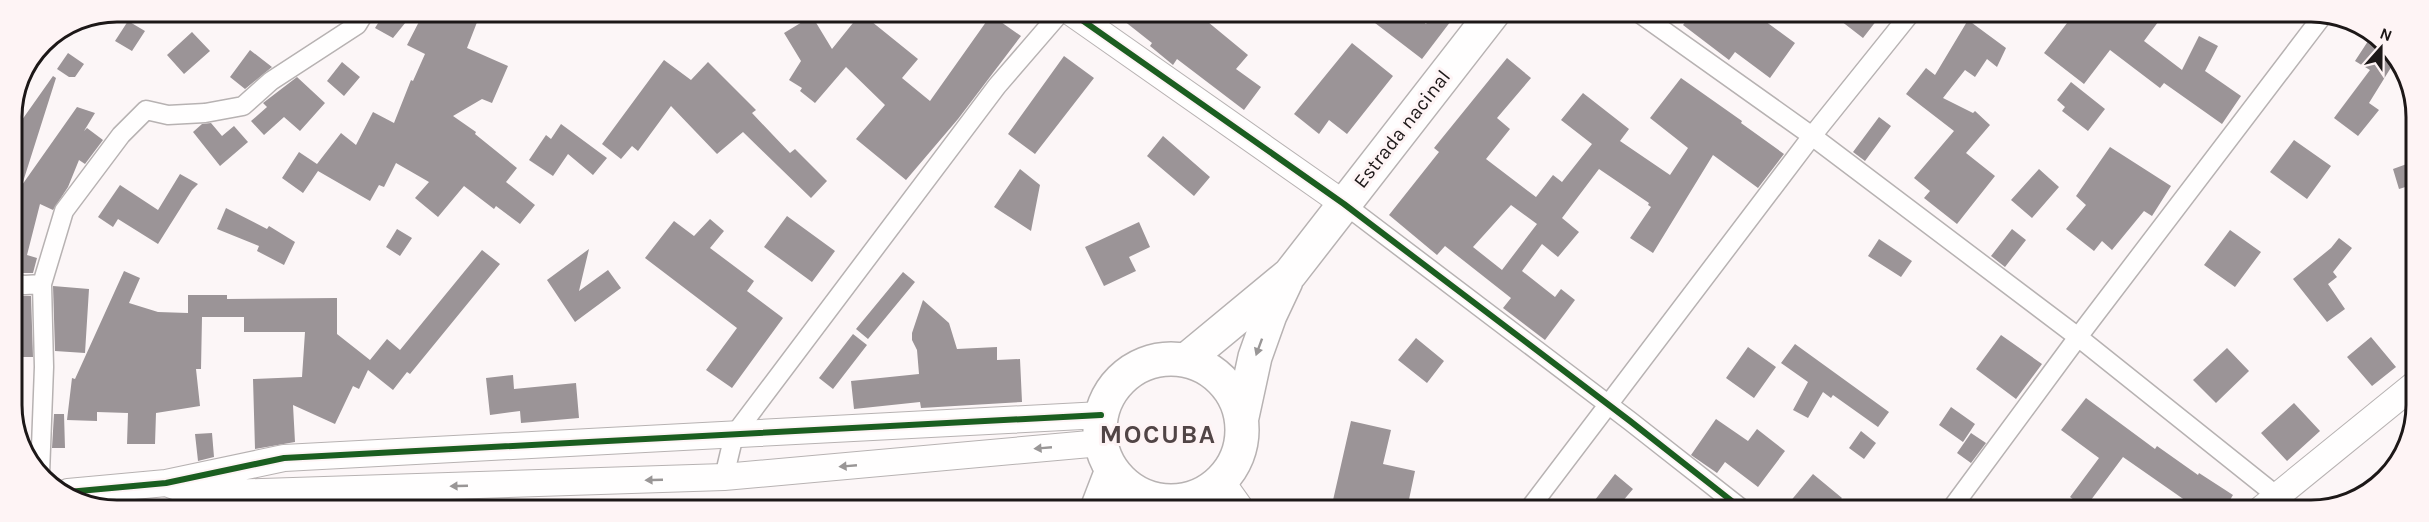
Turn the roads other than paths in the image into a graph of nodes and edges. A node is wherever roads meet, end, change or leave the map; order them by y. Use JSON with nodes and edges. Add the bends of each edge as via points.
{"nodes":[{"id":1,"x":359,"y":22,"type":"edge"},
{"id":2,"x":1052,"y":22,"type":"edge"},
{"id":3,"x":1085,"y":22,"type":"edge"},
{"id":4,"x":1486,"y":22,"type":"edge"},
{"id":5,"x":1652,"y":22,"type":"edge"},
{"id":6,"x":1904,"y":22,"type":"edge"},
{"id":7,"x":2317,"y":23,"type":"edge"},
{"id":8,"x":1812,"y":136,"type":"junction"},
{"id":9,"x":1344,"y":204,"type":"junction"},
{"id":10,"x":1290,"y":274,"type":"junction"},
{"id":11,"x":42,"y":284,"type":"junction"},
{"id":12,"x":22,"y":285,"type":"edge"},
{"id":13,"x":2078,"y":337,"type":"junction"},
{"id":14,"x":1186,"y":360,"type":"junction"},
{"id":15,"x":2406,"y":392,"type":"edge"},
{"id":16,"x":1608,"y":404,"type":"junction"},
{"id":17,"x":1242,"y":417,"type":"junction"},
{"id":18,"x":734,"y":435,"type":"junction"},
{"id":19,"x":1105,"y":443,"type":"junction"},
{"id":20,"x":41,"y":460,"type":"edge"},
{"id":21,"x":724,"y":477,"type":"junction"},
{"id":22,"x":1221,"y":481,"type":"junction"},
{"id":23,"x":80,"y":491,"type":"edge"},
{"id":24,"x":197,"y":492,"type":"edge"},
{"id":25,"x":1098,"y":500,"type":"edge"},
{"id":26,"x":1156,"y":500,"type":"edge"},
{"id":27,"x":1182,"y":500,"type":"edge"},
{"id":28,"x":1235,"y":500,"type":"edge"},
{"id":29,"x":1541,"y":500,"type":"edge"},
{"id":30,"x":1731,"y":500,"type":"edge"},
{"id":31,"x":1958,"y":500,"type":"edge"},
{"id":32,"x":2270,"y":500,"type":"edge"},
{"id":33,"x":2282,"y":500,"type":"edge"}],
"edges":[{"from":1,"to":11,"type":"street","via":[[271,81],[243,106],[168,115],[146,110],[121,135],[64,211]]},
{"from":2,"to":18,"type":"street","via":[[997,86]]},
{"from":3,"to":9,"type":"street"},
{"from":4,"to":9,"type":"highway","name":"Estrada nacinal"},
{"from":5,"to":8,"type":"street"},
{"from":6,"to":8,"type":"street"},
{"from":7,"to":13,"type":"street"},
{"from":8,"to":13,"type":"street"},
{"from":8,"to":16,"type":"street"},
{"from":9,"to":10,"type":"highway","name":"Estrada nacinal"},
{"from":9,"to":16,"type":"street"},
{"from":10,"to":14,"type":"highway"},
{"from":10,"to":17,"type":"highway","one_way":true,"via":[[1255,357]]},
{"from":11,"to":12,"type":"street"},
{"from":11,"to":20,"type":"street"},
{"from":13,"to":31,"type":"street"},
{"from":13,"to":32,"type":"street"},
{"from":14,"to":17,"type":"highway","via":[[1211,371],[1225,385]]},
{"from":14,"to":19,"type":"highway","via":[[1158,360],[1132,370],[1112,390]]},
{"from":15,"to":33,"type":"street"},
{"from":16,"to":29,"type":"street"},
{"from":16,"to":30,"type":"street"},
{"from":17,"to":22,"type":"highway","via":[[1239,452]]},
{"from":18,"to":19,"type":"street"},
{"from":18,"to":21,"type":"street"},
{"from":18,"to":24,"type":"street","via":[[284,458]]},
{"from":19,"to":21,"type":"street","one_way":true},
{"from":19,"to":25,"type":"highway"},
{"from":19,"to":26,"type":"highway","via":[[1124,484]]},
{"from":21,"to":24,"type":"street","one_way":true},
{"from":22,"to":27,"type":"highway","via":[[1204,494]]},
{"from":22,"to":28,"type":"street"},
{"from":23,"to":24,"type":"street","via":[[166,483]]}]}
